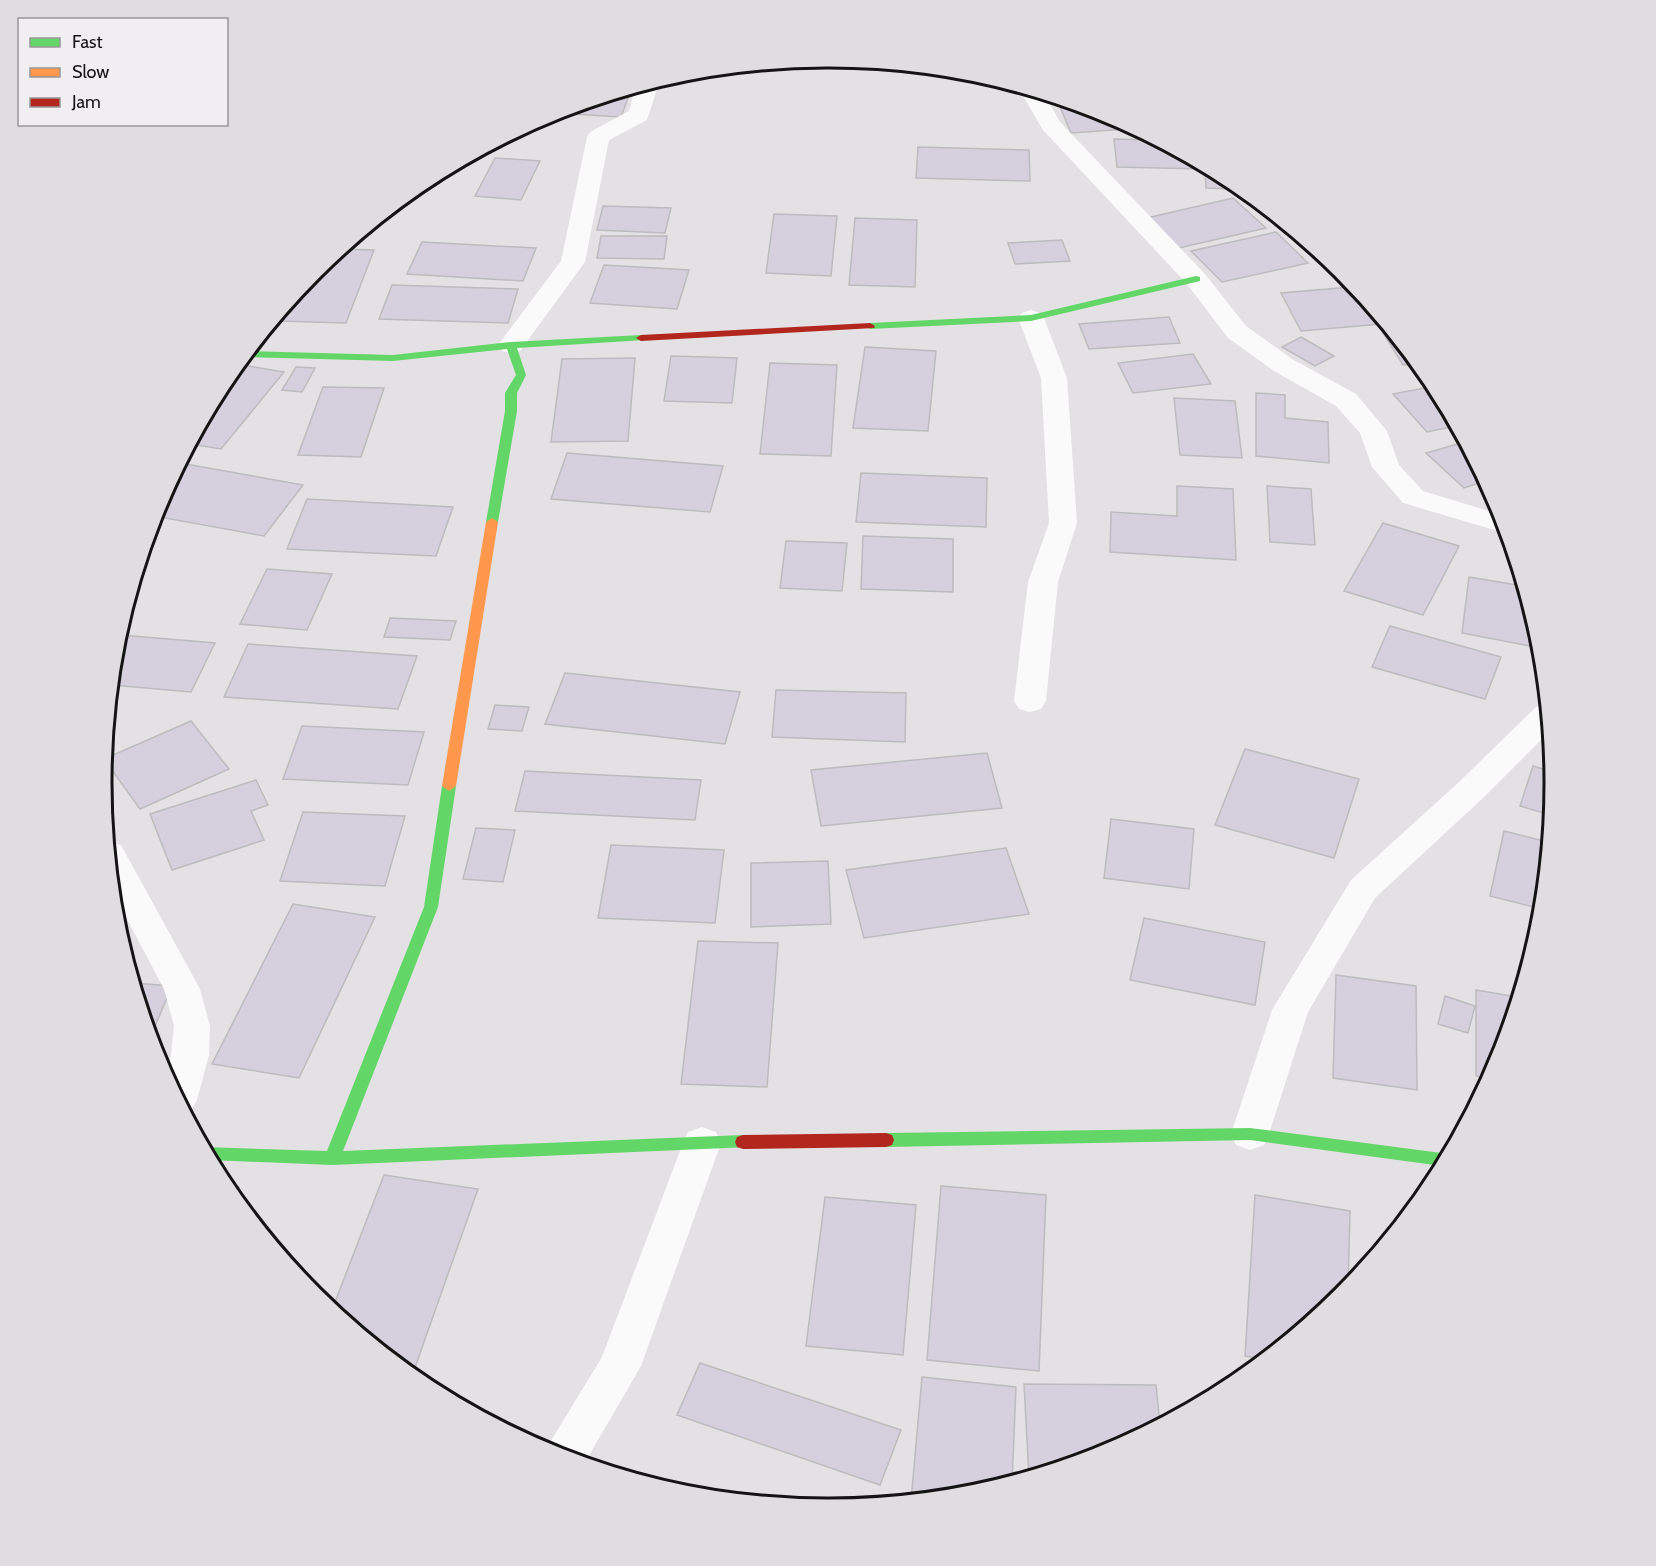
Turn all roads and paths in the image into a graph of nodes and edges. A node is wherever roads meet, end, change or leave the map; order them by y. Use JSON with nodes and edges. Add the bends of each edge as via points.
{"nodes":[{"id":1,"x":646,"y":91,"type":"edge"},
{"id":2,"x":1036,"y":99,"type":"edge"},
{"id":3,"x":1196,"y":279,"type":"junction"},
{"id":4,"x":1030,"y":318,"type":"junction"},
{"id":5,"x":511,"y":345,"type":"junction"},
{"id":6,"x":255,"y":354,"type":"edge"},
{"id":7,"x":1494,"y":523,"type":"edge"},
{"id":8,"x":1030,"y":701,"type":"dead end"},
{"id":9,"x":1540,"y":721,"type":"edge"},
{"id":10,"x":119,"y":872,"type":"edge"},
{"id":11,"x":181,"y":1088,"type":"edge"},
{"id":12,"x":1250,"y":1134,"type":"junction"},
{"id":13,"x":702,"y":1143,"type":"junction"},
{"id":14,"x":216,"y":1153,"type":"edge"},
{"id":15,"x":332,"y":1158,"type":"junction"},
{"id":16,"x":1437,"y":1159,"type":"edge"},
{"id":17,"x":569,"y":1450,"type":"edge"}],
"edges":[{"from":1,"to":5,"type":"street","via":[[639,115],[598,137],[573,262]]},
{"from":2,"to":3,"type":"street","via":[[1051,125]]},
{"from":3,"to":4,"type":"street"},
{"from":3,"to":7,"type":"street","via":[[1237,332],[1283,365],[1347,400],[1373,431],[1386,467],[1413,497]]},
{"from":4,"to":5,"type":"street"},
{"from":4,"to":8,"type":"street","via":[[1053,378],[1063,523],[1043,582]]},
{"from":5,"to":6,"type":"street","via":[[393,358]]},
{"from":5,"to":15,"type":"street","via":[[521,375],[511,393],[431,907]]},
{"from":9,"to":12,"type":"street","via":[[1363,889],[1290,1010]]},
{"from":10,"to":11,"type":"street","via":[[182,989],[192,1026],[190,1055]]},
{"from":12,"to":13,"type":"street"},
{"from":12,"to":16,"type":"street"},
{"from":13,"to":15,"type":"street"},
{"from":13,"to":17,"type":"street","via":[[620,1366]]},
{"from":14,"to":15,"type":"street"}]}
